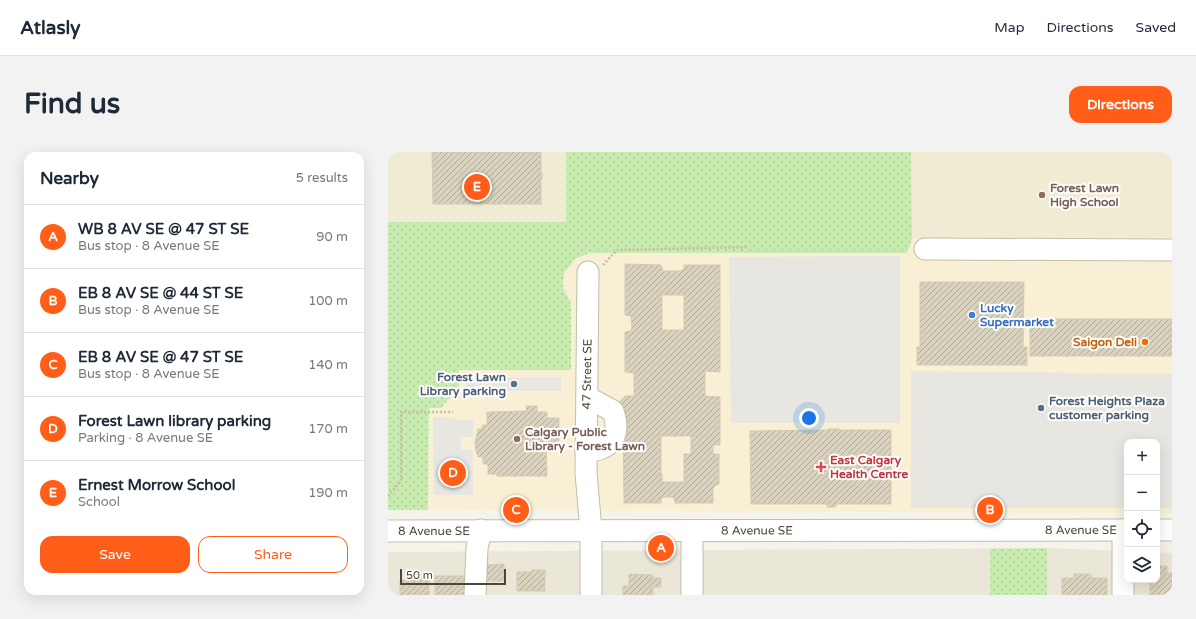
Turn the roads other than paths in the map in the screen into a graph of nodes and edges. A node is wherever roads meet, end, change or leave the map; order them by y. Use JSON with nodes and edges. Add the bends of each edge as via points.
{"nodes":[{"id":1,"x":925,"y":249,"type":"dead end"},
{"id":2,"x":1172,"y":250,"type":"edge"},
{"id":3,"x":588,"y":272,"type":"road end"},
{"id":4,"x":588,"y":396,"type":"junction"},
{"id":5,"x":586,"y":452,"type":"junction"},
{"id":6,"x":481,"y":530,"type":"junction"},
{"id":7,"x":591,"y":530,"type":"junction"},
{"id":8,"x":1124,"y":530,"type":"edge"},
{"id":9,"x":1160,"y":530,"type":"edge"},
{"id":10,"x":1172,"y":530,"type":"edge"},
{"id":11,"x":388,"y":531,"type":"edge"},
{"id":12,"x":692,"y":531,"type":"junction"},
{"id":13,"x":1124,"y":547,"type":"edge"},
{"id":14,"x":475,"y":595,"type":"edge"},
{"id":15,"x":591,"y":595,"type":"edge"},
{"id":16,"x":692,"y":595,"type":"edge"},
{"id":17,"x":1123,"y":595,"type":"edge"}],
"edges":[{"from":1,"to":2,"type":"street"},
{"from":3,"to":4,"type":"street","name":"47 Street SE"},
{"from":4,"to":5,"type":"street","name":"47 Street SE"},
{"from":4,"to":5,"type":"street","via":[[613,411],[617,422],[612,440],[603,448]]},
{"from":5,"to":7,"type":"street","name":"47 Street SE"},
{"from":6,"to":7,"type":"street","name":"8 Avenue SE"},
{"from":6,"to":11,"type":"street","name":"8 Avenue SE"},
{"from":6,"to":14,"type":"street","via":[[477,548]]},
{"from":7,"to":12,"type":"street","name":"8 Avenue SE"},
{"from":7,"to":15,"type":"street","name":"47 Street SE"},
{"from":8,"to":12,"type":"street","name":"8 Avenue SE"},
{"from":9,"to":10,"type":"street"},
{"from":12,"to":16,"type":"street"},
{"from":13,"to":17,"type":"street"}]}
